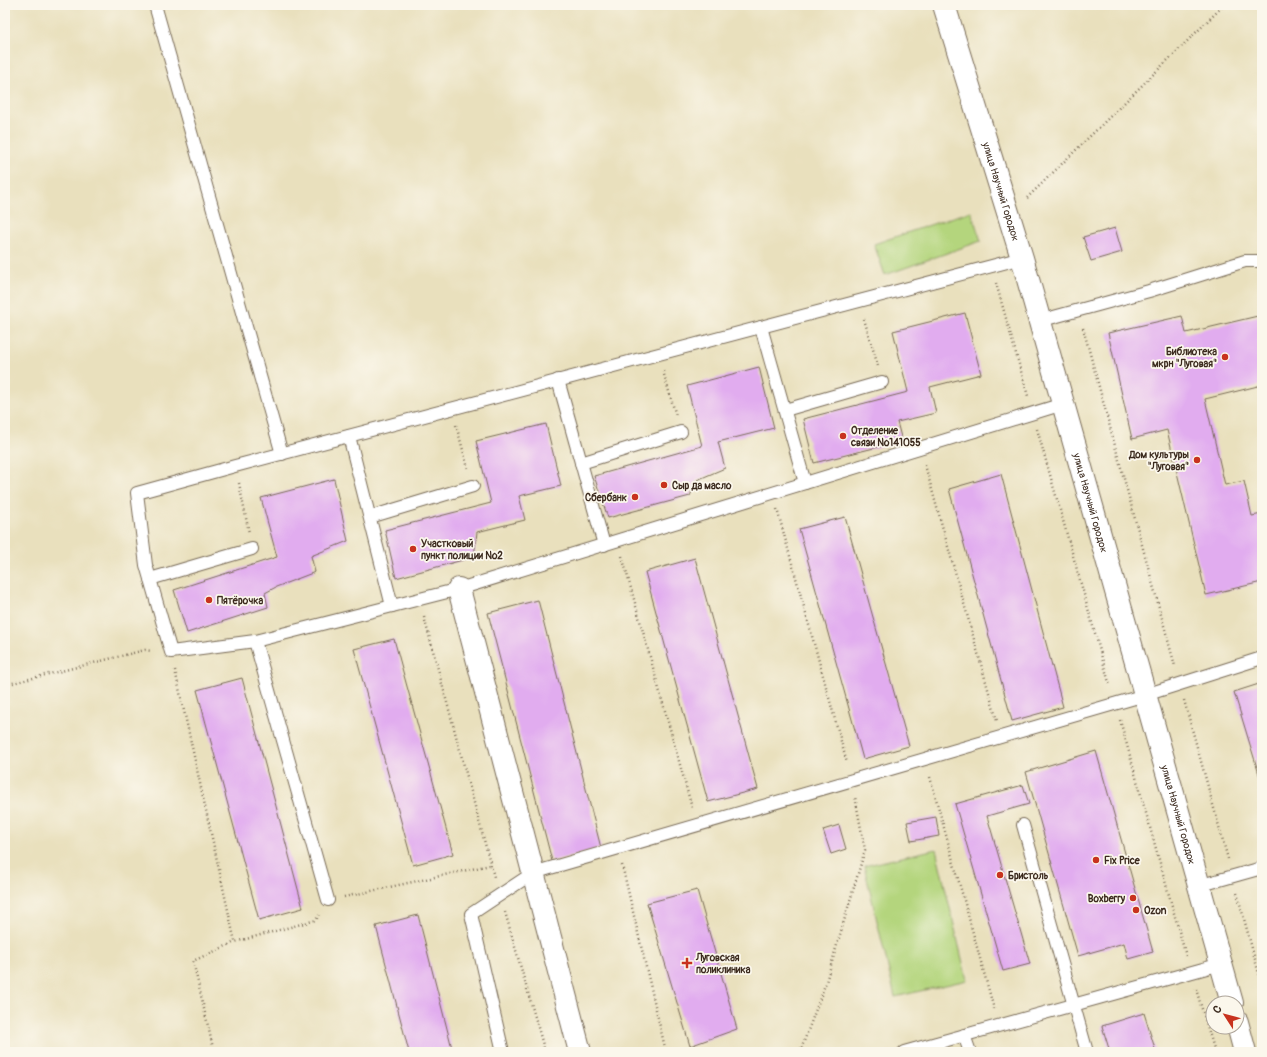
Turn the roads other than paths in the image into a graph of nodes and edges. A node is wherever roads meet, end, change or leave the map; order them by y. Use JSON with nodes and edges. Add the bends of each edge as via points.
{"nodes":[{"id":1,"x":155,"y":5,"type":"edge"},
{"id":2,"x":944,"y":5,"type":"edge"},
{"id":3,"x":1022,"y":258,"type":"junction"},
{"id":4,"x":1262,"y":261,"type":"edge"},
{"id":5,"x":1039,"y":320,"type":"junction"},
{"id":6,"x":761,"y":327,"type":"junction"},
{"id":7,"x":558,"y":380,"type":"junction"},
{"id":8,"x":882,"y":382,"type":"road end"},
{"id":9,"x":1063,"y":404,"type":"junction"},
{"id":10,"x":785,"y":410,"type":"junction"},
{"id":11,"x":681,"y":432,"type":"road end"},
{"id":12,"x":349,"y":436,"type":"junction"},
{"id":13,"x":282,"y":454,"type":"junction"},
{"id":14,"x":581,"y":463,"type":"junction"},
{"id":15,"x":806,"y":483,"type":"junction"},
{"id":16,"x":473,"y":486,"type":"road end"},
{"id":17,"x":370,"y":517,"type":"junction"},
{"id":18,"x":604,"y":544,"type":"junction"},
{"id":19,"x":252,"y":549,"type":"road end"},
{"id":20,"x":150,"y":579,"type":"junction"},
{"id":21,"x":459,"y":589,"type":"junction"},
{"id":22,"x":392,"y":606,"type":"junction"},
{"id":23,"x":255,"y":641,"type":"junction"},
{"id":24,"x":1262,"y":658,"type":"edge"},
{"id":25,"x":1145,"y":695,"type":"junction"},
{"id":26,"x":1023,"y":825,"type":"dead end"},
{"id":27,"x":1262,"y":868,"type":"edge"},
{"id":28,"x":534,"y":873,"type":"junction"},
{"id":29,"x":1198,"y":886,"type":"junction"},
{"id":30,"x":328,"y":900,"type":"road end"},
{"id":31,"x":1220,"y":964,"type":"junction"},
{"id":32,"x":1230,"y":995,"type":"edge"},
{"id":33,"x":1075,"y":1004,"type":"junction"},
{"id":34,"x":964,"y":1035,"type":"junction"},
{"id":35,"x":1240,"y":1035,"type":"edge"},
{"id":36,"x":503,"y":1052,"type":"edge"},
{"id":37,"x":580,"y":1052,"type":"edge"},
{"id":38,"x":904,"y":1052,"type":"edge"},
{"id":39,"x":970,"y":1052,"type":"edge"},
{"id":40,"x":1087,"y":1052,"type":"edge"},
{"id":41,"x":1245,"y":1052,"type":"edge"}],
"edges":[{"from":1,"to":13,"type":"lane"},
{"from":2,"to":3,"type":"street","name":"улица Научный Городок"},
{"from":3,"to":5,"type":"street","name":"улица Научный Городок"},
{"from":3,"to":6,"type":"lane"},
{"from":4,"to":5,"type":"lane","via":[[1245,261],[1148,291]]},
{"from":5,"to":9,"type":"street","name":"улица Научный Городок"},
{"from":6,"to":7,"type":"lane"},
{"from":6,"to":10,"type":"lane"},
{"from":7,"to":12,"type":"lane"},
{"from":7,"to":14,"type":"lane"},
{"from":8,"to":10,"type":"lane"},
{"from":9,"to":15,"type":"lane"},
{"from":9,"to":25,"type":"street","name":"улица Научный Городок"},
{"from":10,"to":15,"type":"lane"},
{"from":11,"to":14,"type":"lane"},
{"from":12,"to":13,"type":"lane"},
{"from":12,"to":17,"type":"lane"},
{"from":13,"to":20,"type":"lane","via":[[137,493]]},
{"from":14,"to":18,"type":"lane"},
{"from":15,"to":18,"type":"lane"},
{"from":16,"to":17,"type":"lane"},
{"from":17,"to":22,"type":"lane"},
{"from":18,"to":21,"type":"lane"},
{"from":19,"to":20,"type":"lane"},
{"from":20,"to":23,"type":"lane","via":[[171,652]]},
{"from":21,"to":22,"type":"lane"},
{"from":21,"to":28,"type":"street"},
{"from":22,"to":23,"type":"lane"},
{"from":23,"to":30,"type":"lane"},
{"from":24,"to":25,"type":"lane"},
{"from":25,"to":28,"type":"lane"},
{"from":25,"to":29,"type":"street","name":"улица Научный Городок"},
{"from":26,"to":33,"type":"lane"},
{"from":27,"to":29,"type":"lane"},
{"from":28,"to":36,"type":"lane","via":[[471,914]]},
{"from":28,"to":37,"type":"street"},
{"from":29,"to":31,"type":"street","name":"улица Научный Городок"},
{"from":31,"to":32,"type":"street","name":"улица Научный Городок"},
{"from":31,"to":33,"type":"lane"},
{"from":33,"to":34,"type":"lane"},
{"from":33,"to":40,"type":"lane"},
{"from":34,"to":38,"type":"lane"},
{"from":34,"to":39,"type":"lane"},
{"from":35,"to":41,"type":"street"}]}
